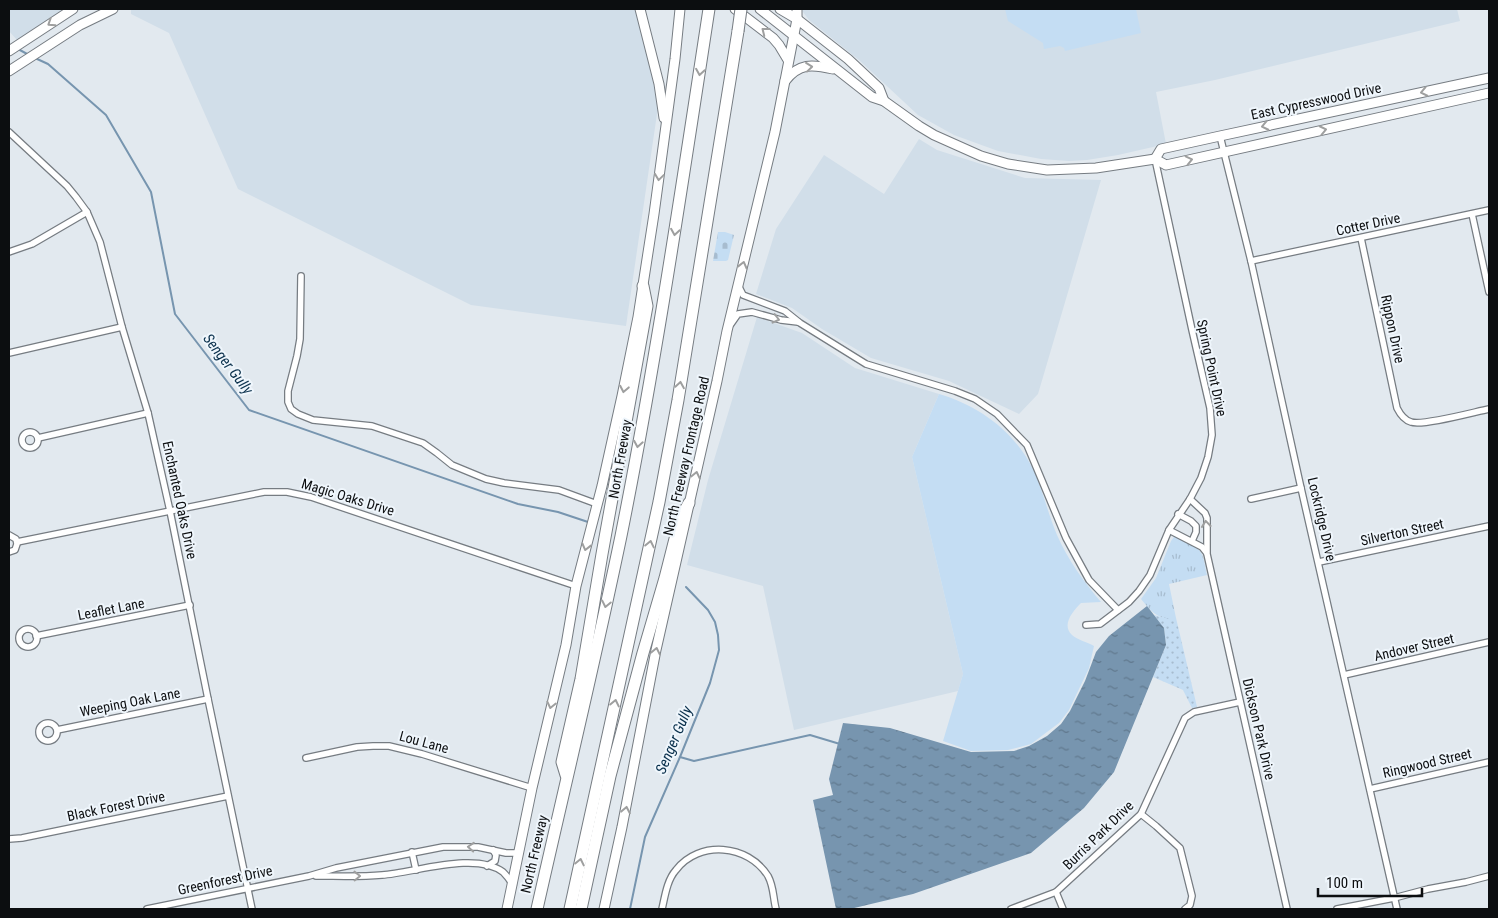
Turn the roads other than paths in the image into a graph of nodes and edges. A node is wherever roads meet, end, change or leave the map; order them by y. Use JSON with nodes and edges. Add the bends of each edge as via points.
{"nodes":[{"id":1,"x":73,"y":9,"type":"edge"},
{"id":2,"x":113,"y":9,"type":"edge"},
{"id":3,"x":640,"y":9,"type":"edge"},
{"id":4,"x":680,"y":9,"type":"edge"},
{"id":5,"x":709,"y":9,"type":"edge"},
{"id":6,"x":735,"y":9,"type":"edge"},
{"id":7,"x":741,"y":9,"type":"edge"},
{"id":8,"x":760,"y":9,"type":"edge"},
{"id":9,"x":780,"y":9,"type":"edge"},
{"id":10,"x":797,"y":9,"type":"edge"},
{"id":11,"x":797,"y":19,"type":"junction"},
{"id":12,"x":80,"y":25,"type":"junction"},
{"id":13,"x":793,"y":35,"type":"junction"},
{"id":14,"x":9,"y":51,"type":"edge"},
{"id":15,"x":788,"y":60,"type":"junction"},
{"id":16,"x":838,"y":70,"type":"junction"},
{"id":17,"x":9,"y":71,"type":"edge"},
{"id":18,"x":1489,"y":78,"type":"edge"},
{"id":19,"x":784,"y":82,"type":"junction"},
{"id":20,"x":1454,"y":86,"type":"junction"},
{"id":21,"x":1489,"y":93,"type":"edge"},
{"id":22,"x":1460,"y":100,"type":"junction"},
{"id":23,"x":884,"y":101,"type":"junction"},
{"id":24,"x":1338,"y":111,"type":"junction"},
{"id":25,"x":1340,"y":126,"type":"junction"},
{"id":26,"x":665,"y":128,"type":"junction"},
{"id":27,"x":9,"y":132,"type":"edge"},
{"id":28,"x":1220,"y":136,"type":"junction"},
{"id":29,"x":1224,"y":152,"type":"junction"},
{"id":30,"x":1155,"y":159,"type":"junction"},
{"id":31,"x":1489,"y":210,"type":"edge"},
{"id":32,"x":87,"y":212,"type":"junction"},
{"id":33,"x":1472,"y":214,"type":"junction"},
{"id":34,"x":1361,"y":238,"type":"junction"},
{"id":35,"x":9,"y":252,"type":"edge"},
{"id":36,"x":1251,"y":261,"type":"junction"},
{"id":37,"x":301,"y":276,"type":"dead end"},
{"id":38,"x":738,"y":285,"type":"junction"},
{"id":39,"x":643,"y":286,"type":"junction"},
{"id":40,"x":1489,"y":292,"type":"edge"},
{"id":41,"x":800,"y":323,"type":"junction"},
{"id":42,"x":122,"y":327,"type":"junction"},
{"id":43,"x":727,"y":331,"type":"junction"},
{"id":44,"x":9,"y":352,"type":"edge"},
{"id":45,"x":1489,"y":409,"type":"edge"},
{"id":46,"x":148,"y":412,"type":"junction"},
{"id":47,"x":38,"y":438,"type":"dead end"},
{"id":48,"x":1301,"y":488,"type":"junction"},
{"id":49,"x":1190,"y":499,"type":"junction"},
{"id":50,"x":1251,"y":499,"type":"dead end"},
{"id":51,"x":689,"y":503,"type":"junction"},
{"id":52,"x":597,"y":504,"type":"junction"},
{"id":53,"x":170,"y":511,"type":"junction"},
{"id":54,"x":1178,"y":514,"type":"junction"},
{"id":55,"x":1489,"y":526,"type":"edge"},
{"id":56,"x":1169,"y":530,"type":"junction"},
{"id":57,"x":9,"y":535,"type":"edge"},
{"id":58,"x":1192,"y":541,"type":"junction"},
{"id":59,"x":17,"y":542,"type":"junction"},
{"id":60,"x":9,"y":552,"type":"edge"},
{"id":61,"x":1207,"y":554,"type":"junction"},
{"id":62,"x":1319,"y":562,"type":"junction"},
{"id":63,"x":576,"y":586,"type":"junction"},
{"id":64,"x":190,"y":606,"type":"junction"},
{"id":65,"x":1118,"y":610,"type":"junction"},
{"id":66,"x":1086,"y":624,"type":"dead end"},
{"id":67,"x":36,"y":636,"type":"dead end"},
{"id":68,"x":1489,"y":642,"type":"edge"},
{"id":69,"x":1344,"y":675,"type":"junction"},
{"id":70,"x":208,"y":699,"type":"junction"},
{"id":71,"x":1240,"y":702,"type":"junction"},
{"id":72,"x":57,"y":730,"type":"dead end"},
{"id":73,"x":306,"y":758,"type":"dead end"},
{"id":74,"x":1489,"y":762,"type":"edge"},
{"id":75,"x":567,"y":779,"type":"junction"},
{"id":76,"x":532,"y":788,"type":"junction"},
{"id":77,"x":1370,"y":789,"type":"junction"},
{"id":78,"x":228,"y":796,"type":"junction"},
{"id":79,"x":1141,"y":814,"type":"junction"},
{"id":80,"x":9,"y":839,"type":"edge"},
{"id":81,"x":493,"y":850,"type":"junction"},
{"id":82,"x":412,"y":852,"type":"junction"},
{"id":83,"x":519,"y":852,"type":"junction"},
{"id":84,"x":487,"y":866,"type":"junction"},
{"id":85,"x":416,"y":870,"type":"junction"},
{"id":86,"x":309,"y":876,"type":"junction"},
{"id":87,"x":1489,"y":876,"type":"edge"},
{"id":88,"x":512,"y":884,"type":"junction"},
{"id":89,"x":248,"y":889,"type":"junction"},
{"id":90,"x":1056,"y":892,"type":"junction"},
{"id":91,"x":1394,"y":898,"type":"junction"},
{"id":92,"x":147,"y":909,"type":"edge"},
{"id":93,"x":252,"y":909,"type":"edge"},
{"id":94,"x":507,"y":909,"type":"edge"},
{"id":95,"x":537,"y":909,"type":"edge"},
{"id":96,"x":570,"y":909,"type":"edge"},
{"id":97,"x":581,"y":909,"type":"edge"},
{"id":98,"x":604,"y":909,"type":"edge"},
{"id":99,"x":662,"y":909,"type":"edge"},
{"id":100,"x":776,"y":909,"type":"edge"},
{"id":101,"x":1011,"y":909,"type":"edge"},
{"id":102,"x":1064,"y":909,"type":"edge"},
{"id":103,"x":1185,"y":909,"type":"edge"},
{"id":104,"x":1287,"y":909,"type":"edge"},
{"id":105,"x":1337,"y":909,"type":"edge"},
{"id":106,"x":1397,"y":909,"type":"edge"}],
"edges":[{"from":1,"to":12,"type":"main road"},
{"from":1,"to":14,"type":"main road","one_way":true},
{"from":2,"to":12,"type":"main road"},
{"from":3,"to":26,"type":"main road","via":[[659,84]]},
{"from":4,"to":26,"type":"main road"},
{"from":5,"to":75,"type":"highway","name":"North Freeway","one_way":true,"via":[[670,270],[607,600]]},
{"from":15,"to":6,"type":"main road","one_way":true,"via":[[773,38]]},
{"from":96,"to":7,"type":"highway","one_way":true,"bridge":true,"via":[[659,502]]},
{"from":8,"to":13,"type":"main road","name":"East Cypresswood Drive"},
{"from":9,"to":11,"type":"main road","name":"East Cypresswood Drive"},
{"from":10,"to":11,"type":"main road","name":"North Freeway Frontage Road"},
{"from":11,"to":13,"type":"main road","name":"North Freeway Frontage Road"},
{"from":11,"to":23,"type":"main road","name":"East Cypresswood Drive","via":[[879,88]]},
{"from":12,"to":17,"type":"main road"},
{"from":13,"to":15,"type":"main road","name":"North Freeway Frontage Road"},
{"from":13,"to":16,"type":"main road","name":"East Cypresswood Drive"},
{"from":15,"to":19,"type":"main road","name":"North Freeway Frontage Road"},
{"from":19,"to":16,"type":"main road","one_way":true,"via":[[803,66]]},
{"from":16,"to":23,"type":"main road","name":"East Cypresswood Drive","via":[[872,97]]},
{"from":18,"to":20,"type":"main road","name":"East Cypresswood Drive"},
{"from":38,"to":19,"type":"main road","name":"North Freeway Frontage Road","one_way":true},
{"from":20,"to":22,"type":"main road"},
{"from":20,"to":24,"type":"main road","name":"East Cypresswood Drive","one_way":true},
{"from":21,"to":22,"type":"main road","name":"East Cypresswood Drive"},
{"from":22,"to":25,"type":"main road","name":"East Cypresswood Drive"},
{"from":23,"to":30,"type":"main road","name":"East Cypresswood Drive","via":[[934,135],[1008,164],[1047,170],[1096,168]]},
{"from":24,"to":25,"type":"main road"},
{"from":24,"to":28,"type":"main road","name":"East Cypresswood Drive","one_way":true},
{"from":29,"to":25,"type":"main road","name":"East Cypresswood Drive","one_way":true},
{"from":26,"to":39,"type":"main road","one_way":true},
{"from":27,"to":32,"type":"street","name":"Enchanted Oaks Drive","via":[[67,186]]},
{"from":28,"to":29,"type":"street","name":"Lockridge Drive"},
{"from":28,"to":30,"type":"main road","name":"East Cypresswood Drive","via":[[1161,149]]},
{"from":30,"to":29,"type":"main road","name":"East Cypresswood Drive","one_way":true,"via":[[1166,165]]},
{"from":29,"to":36,"type":"street","name":"Lockridge Drive"},
{"from":30,"to":49,"type":"street","name":"Spring Point Drive","via":[[1210,408],[1212,435],[1208,457]]},
{"from":31,"to":33,"type":"street","name":"Cotter Drive"},
{"from":32,"to":35,"type":"street","via":[[32,244]]},
{"from":32,"to":42,"type":"street","name":"Enchanted Oaks Drive","via":[[100,242]]},
{"from":33,"to":34,"type":"street","name":"Cotter Drive"},
{"from":33,"to":40,"type":"street"},
{"from":34,"to":36,"type":"street","name":"Cotter Drive"},
{"from":34,"to":45,"type":"street","name":"Rippon Drive","via":[[1401,416],[1408,422],[1421,423]]},
{"from":36,"to":48,"type":"street","name":"Lockridge Drive"},
{"from":37,"to":52,"type":"street","via":[[300,339],[288,391],[291,410],[314,420],[372,426],[423,443],[452,465],[486,479],[559,490]]},
{"from":38,"to":41,"type":"street","via":[[743,295],[785,311]]},
{"from":38,"to":43,"type":"main road","name":"North Freeway Frontage Road"},
{"from":39,"to":52,"type":"main road","one_way":true},
{"from":39,"to":75,"type":"highway","via":[[647,306],[581,679],[562,762]]},
{"from":43,"to":41,"type":"street","one_way":true,"via":[[738,314],[752,312]]},
{"from":41,"to":65,"type":"street","via":[[866,364],[975,399],[997,414],[1027,444],[1066,538],[1089,580]]},
{"from":42,"to":44,"type":"street"},
{"from":42,"to":46,"type":"street","name":"Enchanted Oaks Drive"},
{"from":51,"to":43,"type":"main road","name":"North Freeway Frontage Road","one_way":true},
{"from":46,"to":47,"type":"street"},
{"from":46,"to":53,"type":"street","name":"Enchanted Oaks Drive"},
{"from":48,"to":50,"type":"street"},
{"from":48,"to":62,"type":"street","name":"Lockridge Drive"},
{"from":49,"to":54,"type":"street","name":"Spring Point Drive"},
{"from":61,"to":49,"type":"street","name":"Dickson Park Drive","one_way":true,"via":[[1205,513]]},
{"from":51,"to":97,"type":"highway","via":[[680,519],[610,776]]},
{"from":98,"to":51,"type":"main road","name":"North Freeway Frontage Road","one_way":true},
{"from":52,"to":63,"type":"main road","one_way":true},
{"from":53,"to":59,"type":"street","name":"Magic Oaks Drive"},
{"from":53,"to":63,"type":"street","name":"Magic Oaks Drive","via":[[264,492],[297,494]]},
{"from":53,"to":64,"type":"street","name":"Enchanted Oaks Drive"},
{"from":54,"to":56,"type":"street","name":"Spring Point Drive"},
{"from":54,"to":58,"type":"street","via":[[1196,526]]},
{"from":55,"to":62,"type":"street","name":"Silverton Street"},
{"from":56,"to":58,"type":"street"},
{"from":56,"to":65,"type":"street","name":"Spring Point Drive","via":[[1148,578]]},
{"from":57,"to":59,"type":"street"},
{"from":58,"to":61,"type":"street"},
{"from":59,"to":60,"type":"street","via":[[15,550]]},
{"from":61,"to":71,"type":"street","name":"Dickson Park Drive"},
{"from":62,"to":69,"type":"street","name":"Lockridge Drive"},
{"from":63,"to":76,"type":"main road","one_way":true,"via":[[566,645]]},
{"from":64,"to":67,"type":"street","name":"Leaflet Lane"},
{"from":64,"to":70,"type":"street","name":"Enchanted Oaks Drive"},
{"from":65,"to":66,"type":"street","name":"Spring Point Drive","via":[[1100,624]]},
{"from":68,"to":69,"type":"street","name":"Andover Street"},
{"from":69,"to":77,"type":"street","name":"Lockridge Drive"},
{"from":70,"to":72,"type":"street","name":"Weeping Oak Lane"},
{"from":70,"to":78,"type":"street","name":"Enchanted Oaks Drive"},
{"from":71,"to":79,"type":"street","name":"Burris Park Drive","via":[[1194,712],[1185,718]]},
{"from":71,"to":104,"type":"street","name":"Dickson Park Drive"},
{"from":73,"to":76,"type":"street","name":"Lou Lane","via":[[357,747],[389,746]]},
{"from":74,"to":77,"type":"street","name":"Ringwood Street"},
{"from":75,"to":95,"type":"highway","name":"North Freeway"},
{"from":76,"to":83,"type":"main road"},
{"from":77,"to":91,"type":"street","name":"Lockridge Drive"},
{"from":78,"to":80,"type":"street","name":"Black Forest Drive"},
{"from":78,"to":89,"type":"street","name":"Enchanted Oaks Drive"},
{"from":79,"to":90,"type":"street","name":"Burris Park Drive"},
{"from":79,"to":103,"type":"street","via":[[1180,848],[1192,896]]},
{"from":81,"to":82,"type":"street","name":"Greenforest Drive","one_way":true,"via":[[456,846]]},
{"from":81,"to":83,"type":"street","name":"Greenforest Drive"},
{"from":81,"to":84,"type":"street","via":[[496,861]]},
{"from":82,"to":85,"type":"street"},
{"from":82,"to":86,"type":"street","name":"Greenforest Drive"},
{"from":83,"to":88,"type":"main road"},
{"from":84,"to":85,"type":"street","name":"Greenforest Drive","via":[[457,863]]},
{"from":84,"to":88,"type":"street","name":"Greenforest Drive","via":[[503,872]]},
{"from":86,"to":85,"type":"street","name":"Greenforest Drive","one_way":true,"via":[[382,875]]},
{"from":86,"to":89,"type":"street","name":"Greenforest Drive"},
{"from":87,"to":91,"type":"street"},
{"from":88,"to":94,"type":"main road"},
{"from":89,"to":92,"type":"street","name":"Greenforest Drive"},
{"from":89,"to":93,"type":"street","name":"Enchanted Oaks Drive"},
{"from":90,"to":101,"type":"street","name":"Burris Park Drive"},
{"from":90,"to":102,"type":"street"},
{"from":91,"to":105,"type":"street"},
{"from":91,"to":106,"type":"street","name":"Lockridge Drive"},
{"from":99,"to":100,"type":"street","via":[[676,869],[701,852],[725,850],[743,854],[762,868],[769,878]]}]}
